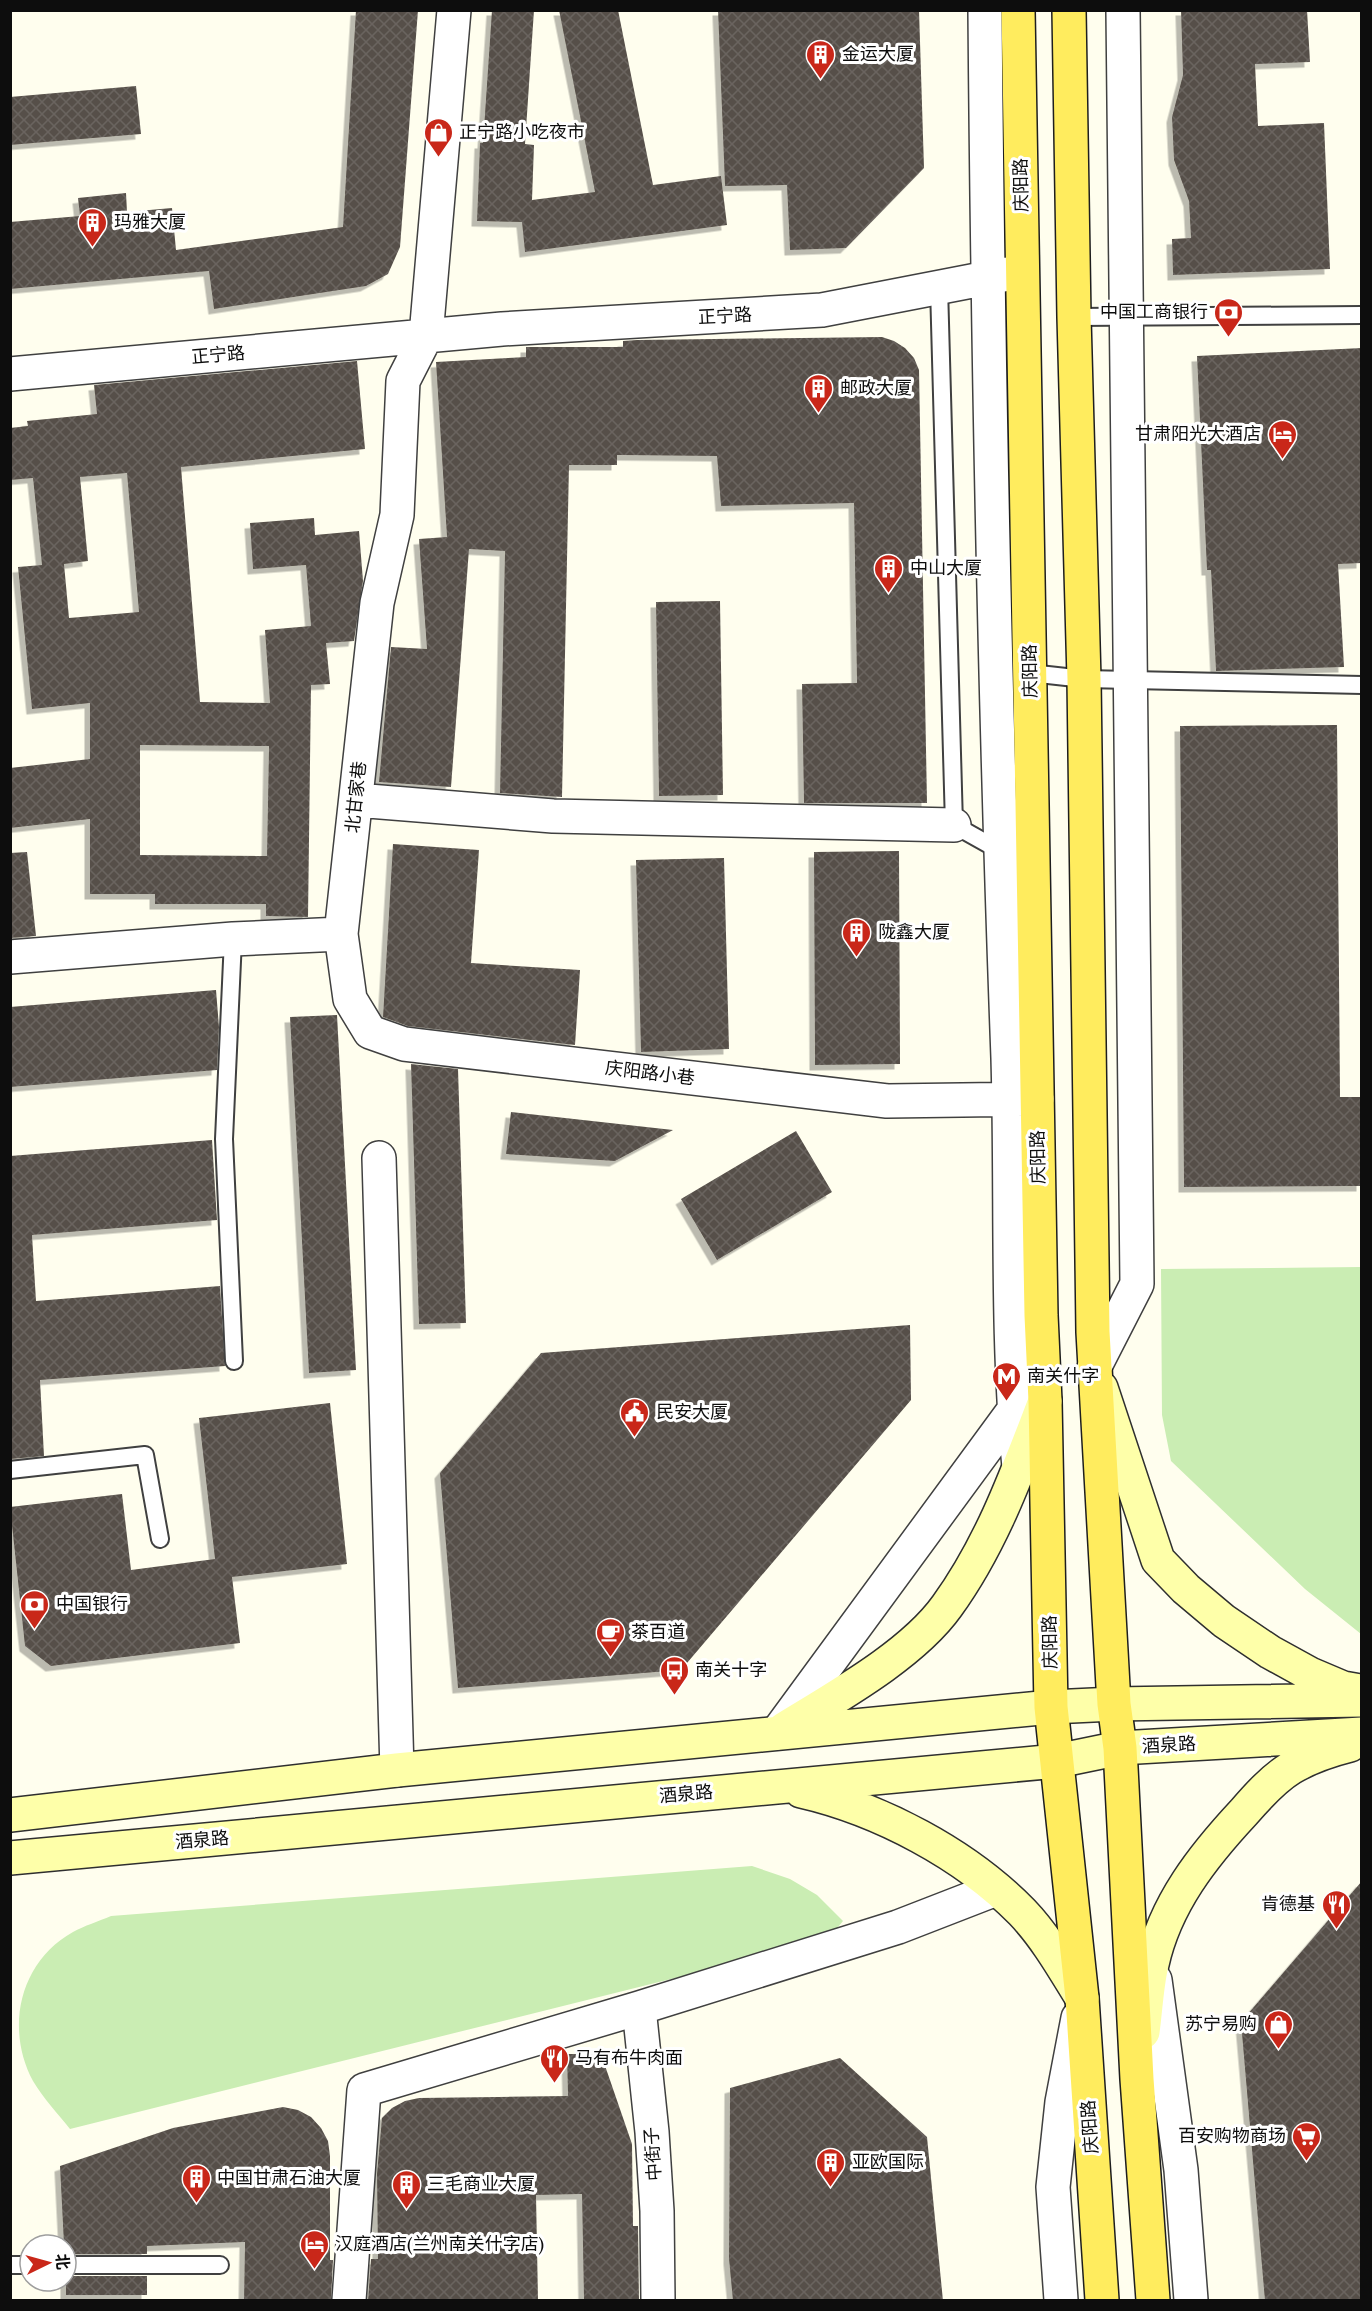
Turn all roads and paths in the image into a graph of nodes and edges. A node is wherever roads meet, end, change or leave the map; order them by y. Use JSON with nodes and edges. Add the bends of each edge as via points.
{"nodes":[{"id":1,"x":454,"y":10,"type":"edge"},
{"id":2,"x":985,"y":10,"type":"edge"},
{"id":3,"x":1018,"y":10,"type":"edge"},
{"id":4,"x":1069,"y":10,"type":"edge"},
{"id":5,"x":1123,"y":10,"type":"edge"},
{"id":6,"x":1022,"y":271,"type":"junction"},
{"id":7,"x":987,"y":278,"type":"junction"},
{"id":8,"x":939,"y":287,"type":"junction"},
{"id":9,"x":1362,"y":315,"type":"edge"},
{"id":10,"x":1126,"y":316,"type":"junction"},
{"id":11,"x":1074,"y":317,"type":"junction"},
{"id":12,"x":426,"y":336,"type":"junction"},
{"id":13,"x":10,"y":374,"type":"edge"},
{"id":14,"x":1030,"y":673,"type":"junction"},
{"id":15,"x":1083,"y":679,"type":"junction"},
{"id":16,"x":1131,"y":680,"type":"junction"},
{"id":17,"x":1362,"y":685,"type":"edge"},
{"id":18,"x":356,"y":800,"type":"junction"},
{"id":19,"x":954,"y":825,"type":"junction"},
{"id":20,"x":1000,"y":853,"type":"junction"},
{"id":21,"x":1033,"y":861,"type":"junction"},
{"id":22,"x":341,"y":933,"type":"junction"},
{"id":23,"x":233,"y":939,"type":"junction"},
{"id":24,"x":10,"y":957,"type":"edge"},
{"id":25,"x":1023,"y":1099,"type":"junction"},
{"id":26,"x":379,"y":1158,"type":"dead end"},
{"id":27,"x":234,"y":1361,"type":"dead end"},
{"id":28,"x":1094,"y":1368,"type":"junction"},
{"id":29,"x":1045,"y":1401,"type":"junction"},
{"id":30,"x":1014,"y":1410,"type":"junction"},
{"id":31,"x":1019,"y":1467,"type":"junction"},
{"id":32,"x":10,"y":1470,"type":"edge"},
{"id":33,"x":160,"y":1539,"type":"dead end"},
{"id":34,"x":1362,"y":1692,"type":"edge"},
{"id":35,"x":1362,"y":1700,"type":"edge"},
{"id":36,"x":1114,"y":1704,"type":"junction"},
{"id":37,"x":1051,"y":1707,"type":"junction"},
{"id":38,"x":777,"y":1734,"type":"junction"},
{"id":39,"x":1362,"y":1734,"type":"edge"},
{"id":40,"x":1362,"y":1742,"type":"edge"},
{"id":41,"x":1120,"y":1748,"type":"junction"},
{"id":42,"x":1057,"y":1761,"type":"junction"},
{"id":43,"x":397,"y":1770,"type":"junction"},
{"id":44,"x":776,"y":1786,"type":"junction"},
{"id":45,"x":10,"y":1815,"type":"edge"},
{"id":46,"x":10,"y":1858,"type":"edge"},
{"id":47,"x":996,"y":1889,"type":"junction"},
{"id":48,"x":1152,"y":1963,"type":"junction"},
{"id":49,"x":1082,"y":1998,"type":"junction"},
{"id":50,"x":639,"y":2008,"type":"junction"},
{"id":51,"x":1137,"y":2079,"type":"junction"},
{"id":52,"x":78,"y":2265,"type":"edge"},
{"id":53,"x":220,"y":2265,"type":"dead end"},
{"id":54,"x":349,"y":2301,"type":"edge"},
{"id":55,"x":658,"y":2301,"type":"edge"},
{"id":56,"x":1061,"y":2301,"type":"edge"},
{"id":57,"x":1102,"y":2301,"type":"edge"},
{"id":58,"x":1153,"y":2301,"type":"edge"},
{"id":59,"x":1191,"y":2301,"type":"edge"}],
"edges":[{"from":1,"to":12,"type":"street"},
{"from":2,"to":7,"type":"street"},
{"from":3,"to":6,"type":"main road","name":"庆阳路"},
{"from":4,"to":11,"type":"main road"},
{"from":5,"to":10,"type":"street"},
{"from":6,"to":7,"type":"street","name":"正宁路"},
{"from":6,"to":14,"type":"main road","name":"庆阳路"},
{"from":7,"to":8,"type":"street","name":"正宁路"},
{"from":7,"to":20,"type":"street"},
{"from":8,"to":12,"type":"street","name":"正宁路","via":[[822,310]]},
{"from":8,"to":19,"type":"lane"},
{"from":9,"to":10,"type":"lane"},
{"from":10,"to":11,"type":"lane"},
{"from":10,"to":16,"type":"street"},
{"from":11,"to":15,"type":"main road"},
{"from":12,"to":13,"type":"street","name":"正宁路"},
{"from":12,"to":18,"type":"street","name":"北甘家巷","via":[[403,381],[398,515],[377,603]]},
{"from":14,"to":15,"type":"lane"},
{"from":14,"to":21,"type":"main road","name":"庆阳路"},
{"from":15,"to":16,"type":"lane"},
{"from":15,"to":28,"type":"main road"},
{"from":16,"to":17,"type":"lane"},
{"from":16,"to":28,"type":"street","via":[[1137,1284]]},
{"from":18,"to":19,"type":"street","via":[[553,816]]},
{"from":18,"to":22,"type":"street","name":"北甘家巷"},
{"from":19,"to":20,"type":"lane"},
{"from":20,"to":21,"type":"lane"},
{"from":20,"to":25,"type":"street"},
{"from":21,"to":25,"type":"main road","name":"庆阳路"},
{"from":22,"to":23,"type":"street"},
{"from":22,"to":25,"type":"street","name":"庆阳路小巷","via":[[350,999],[370,1032],[404,1044],[887,1101]]},
{"from":23,"to":24,"type":"street"},
{"from":23,"to":27,"type":"lane","via":[[224,1139]]},
{"from":25,"to":29,"type":"main road","name":"庆阳路"},
{"from":25,"to":30,"type":"street"},
{"from":26,"to":43,"type":"street"},
{"from":28,"to":34,"type":"main road","via":[[1158,1560],[1202,1602],[1270,1652],[1310,1674]]},
{"from":28,"to":36,"type":"main road"},
{"from":29,"to":31,"type":"main road"},
{"from":29,"to":37,"type":"main road","name":"庆阳路"},
{"from":30,"to":31,"type":"street"},
{"from":30,"to":38,"type":"street"},
{"from":31,"to":38,"type":"main road","via":[[981,1550],[947,1607],[910,1645],[882,1666]]},
{"from":32,"to":33,"type":"lane","via":[[145,1455]]},
{"from":35,"to":36,"type":"main road"},
{"from":36,"to":37,"type":"main road"},
{"from":36,"to":41,"type":"main road"},
{"from":37,"to":38,"type":"main road"},
{"from":37,"to":42,"type":"main road","name":"庆阳路"},
{"from":38,"to":43,"type":"main road"},
{"from":39,"to":41,"type":"main road","name":"酒泉路"},
{"from":40,"to":48,"type":"main road","via":[[1329,1750],[1290,1769],[1259,1795],[1190,1876],[1170,1913]]},
{"from":41,"to":42,"type":"main road","name":"酒泉路"},
{"from":41,"to":51,"type":"main road"},
{"from":42,"to":44,"type":"main road","name":"酒泉路"},
{"from":42,"to":49,"type":"main road","name":"庆阳路"},
{"from":43,"to":45,"type":"main road"},
{"from":44,"to":46,"type":"main road","name":"酒泉路"},
{"from":44,"to":47,"type":"main road","via":[[857,1807],[896,1824]]},
{"from":47,"to":49,"type":"main road","via":[[1050,1947]]},
{"from":47,"to":50,"type":"street","via":[[898,1927]]},
{"from":48,"to":51,"type":"main road"},
{"from":48,"to":59,"type":"street","via":[[1181,2170]]},
{"from":49,"to":56,"type":"street","via":[[1062,2102],[1053,2187]]},
{"from":49,"to":57,"type":"main road","name":"庆阳路"},
{"from":50,"to":54,"type":"street","via":[[364,2090]]},
{"from":50,"to":55,"type":"street","name":"中街子","via":[[652,2132]]},
{"from":51,"to":58,"type":"main road"},
{"from":52,"to":53,"type":"lane"}]}
